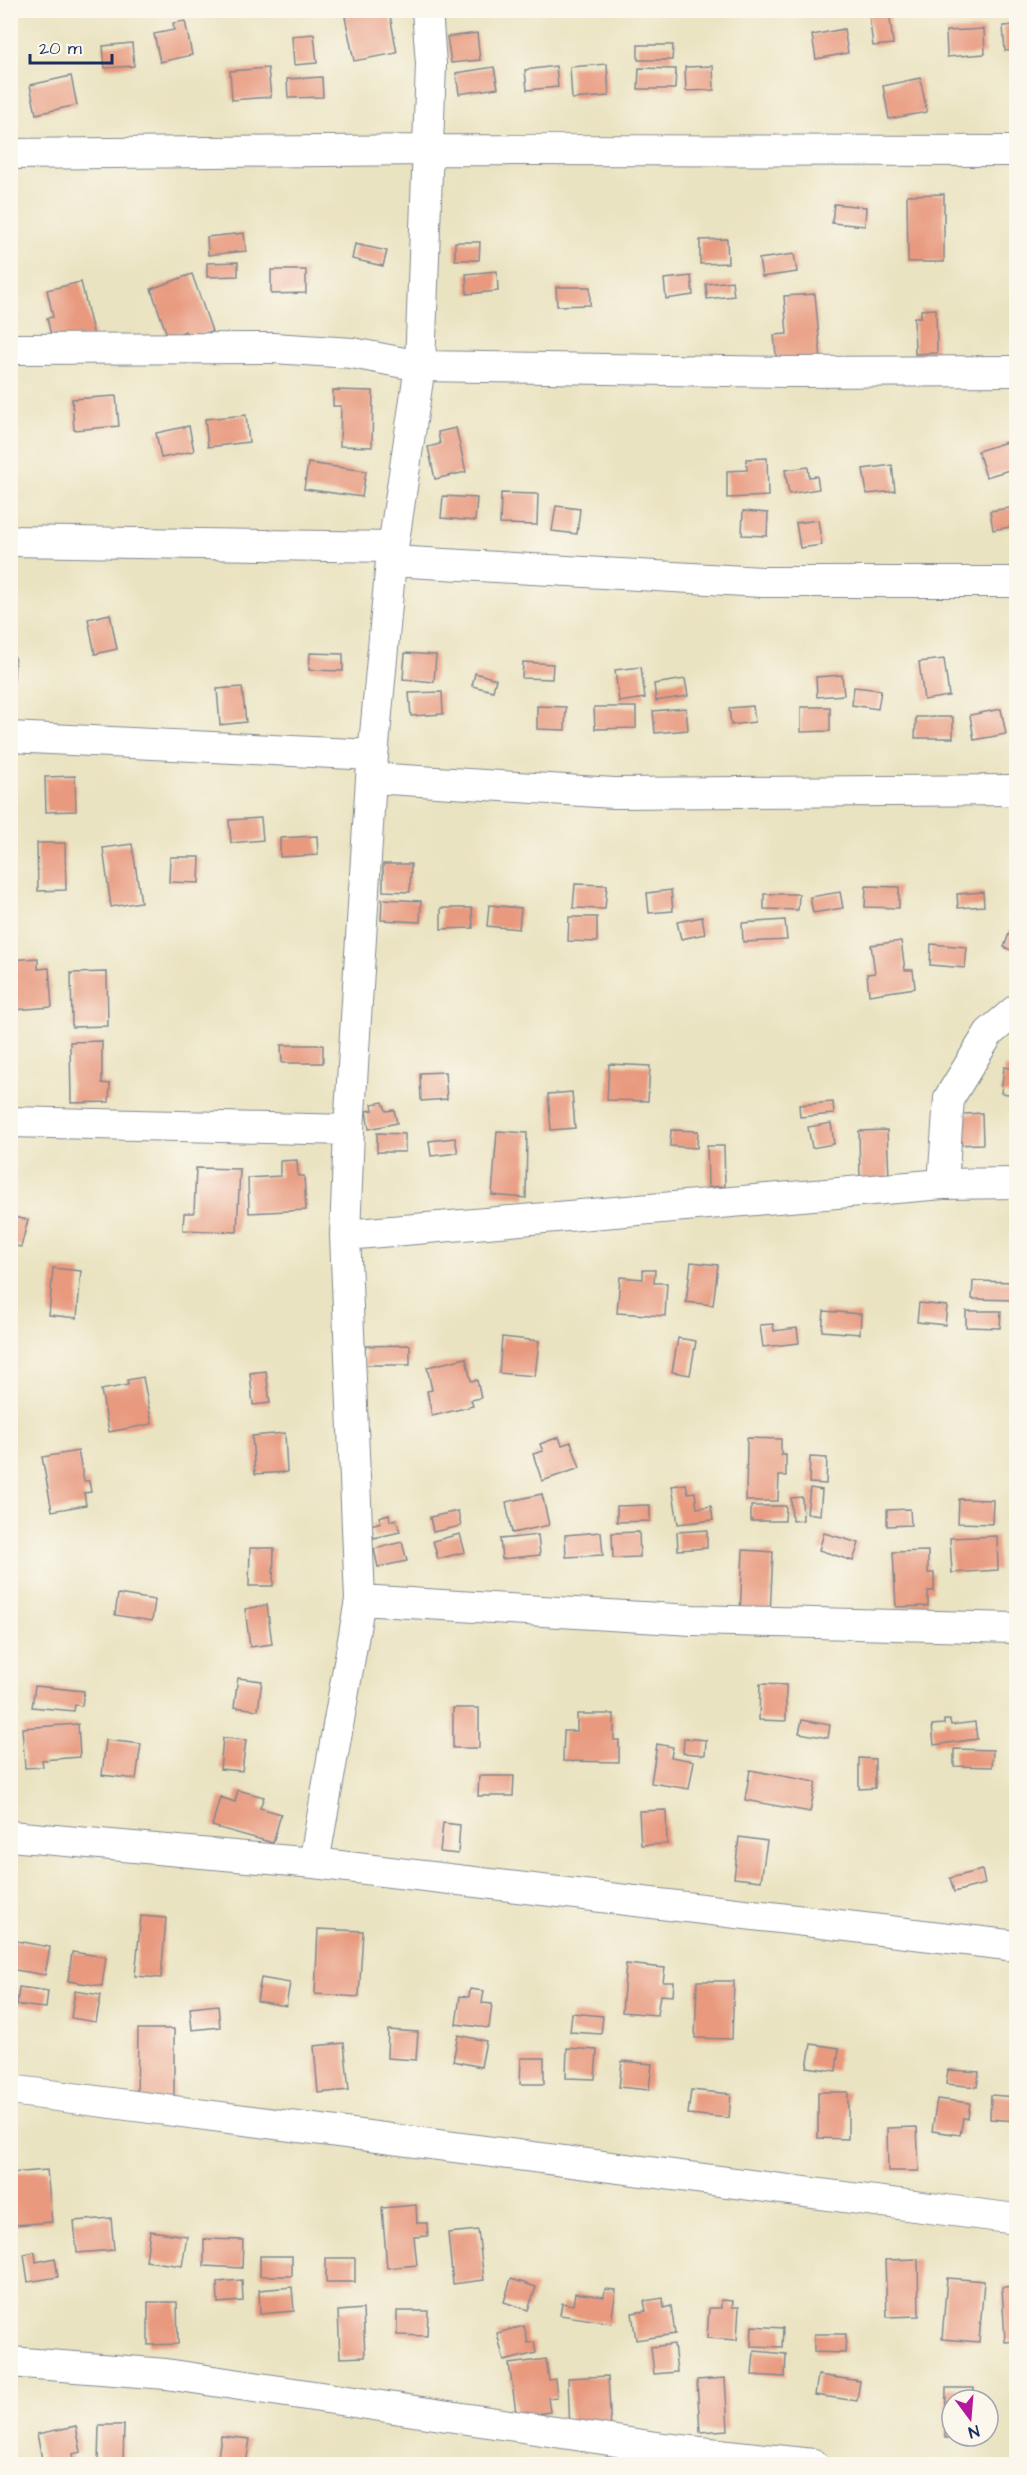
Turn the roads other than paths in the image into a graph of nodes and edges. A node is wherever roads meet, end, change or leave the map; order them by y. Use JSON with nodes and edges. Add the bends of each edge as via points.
{"nodes":[{"id":1,"x":428,"y":10,"type":"edge"},
{"id":2,"x":428,"y":150,"type":"junction"},
{"id":3,"x":1017,"y":151,"type":"edge"},
{"id":4,"x":10,"y":154,"type":"edge"},
{"id":5,"x":10,"y":349,"type":"edge"},
{"id":6,"x":420,"y":366,"type":"junction"},
{"id":7,"x":1017,"y":371,"type":"edge"},
{"id":8,"x":10,"y":541,"type":"edge"},
{"id":9,"x":392,"y":554,"type":"junction"},
{"id":10,"x":1017,"y":582,"type":"edge"},
{"id":11,"x":10,"y":737,"type":"edge"},
{"id":12,"x":372,"y":766,"type":"junction"},
{"id":13,"x":1017,"y":790,"type":"edge"},
{"id":14,"x":1017,"y":1010,"type":"edge"},
{"id":15,"x":10,"y":1122,"type":"edge"},
{"id":16,"x":350,"y":1130,"type":"junction"},
{"id":17,"x":1017,"y":1183,"type":"edge"},
{"id":18,"x":944,"y":1184,"type":"junction"},
{"id":19,"x":345,"y":1235,"type":"junction"},
{"id":20,"x":360,"y":1600,"type":"junction"},
{"id":21,"x":1017,"y":1628,"type":"edge"},
{"id":22,"x":10,"y":1836,"type":"edge"},
{"id":23,"x":314,"y":1863,"type":"junction"},
{"id":24,"x":1017,"y":1946,"type":"edge"},
{"id":25,"x":10,"y":2090,"type":"edge"},
{"id":26,"x":1017,"y":2219,"type":"edge"},
{"id":27,"x":10,"y":2362,"type":"edge"},
{"id":28,"x":813,"y":2464,"type":"edge"}],
"edges":[{"from":1,"to":2,"type":"street"},
{"from":2,"to":3,"type":"street"},
{"from":2,"to":4,"type":"street"},
{"from":2,"to":6,"type":"street"},
{"from":5,"to":6,"type":"street","via":[[273,348],[352,353]]},
{"from":6,"to":7,"type":"street"},
{"from":6,"to":9,"type":"street"},
{"from":8,"to":9,"type":"street"},
{"from":9,"to":10,"type":"street","via":[[762,582]]},
{"from":9,"to":12,"type":"street"},
{"from":11,"to":12,"type":"street"},
{"from":12,"to":13,"type":"street","via":[[614,793]]},
{"from":12,"to":16,"type":"street"},
{"from":14,"to":18,"type":"street","via":[[989,1033],[949,1098]]},
{"from":15,"to":16,"type":"street"},
{"from":16,"to":19,"type":"street"},
{"from":17,"to":18,"type":"street"},
{"from":18,"to":19,"type":"street"},
{"from":19,"to":20,"type":"street"},
{"from":20,"to":21,"type":"street","via":[[692,1620]]},
{"from":20,"to":23,"type":"street"},
{"from":22,"to":23,"type":"street"},
{"from":23,"to":24,"type":"street"},
{"from":25,"to":26,"type":"street"},
{"from":27,"to":28,"type":"street","via":[[166,2374],[651,2447]]}]}
